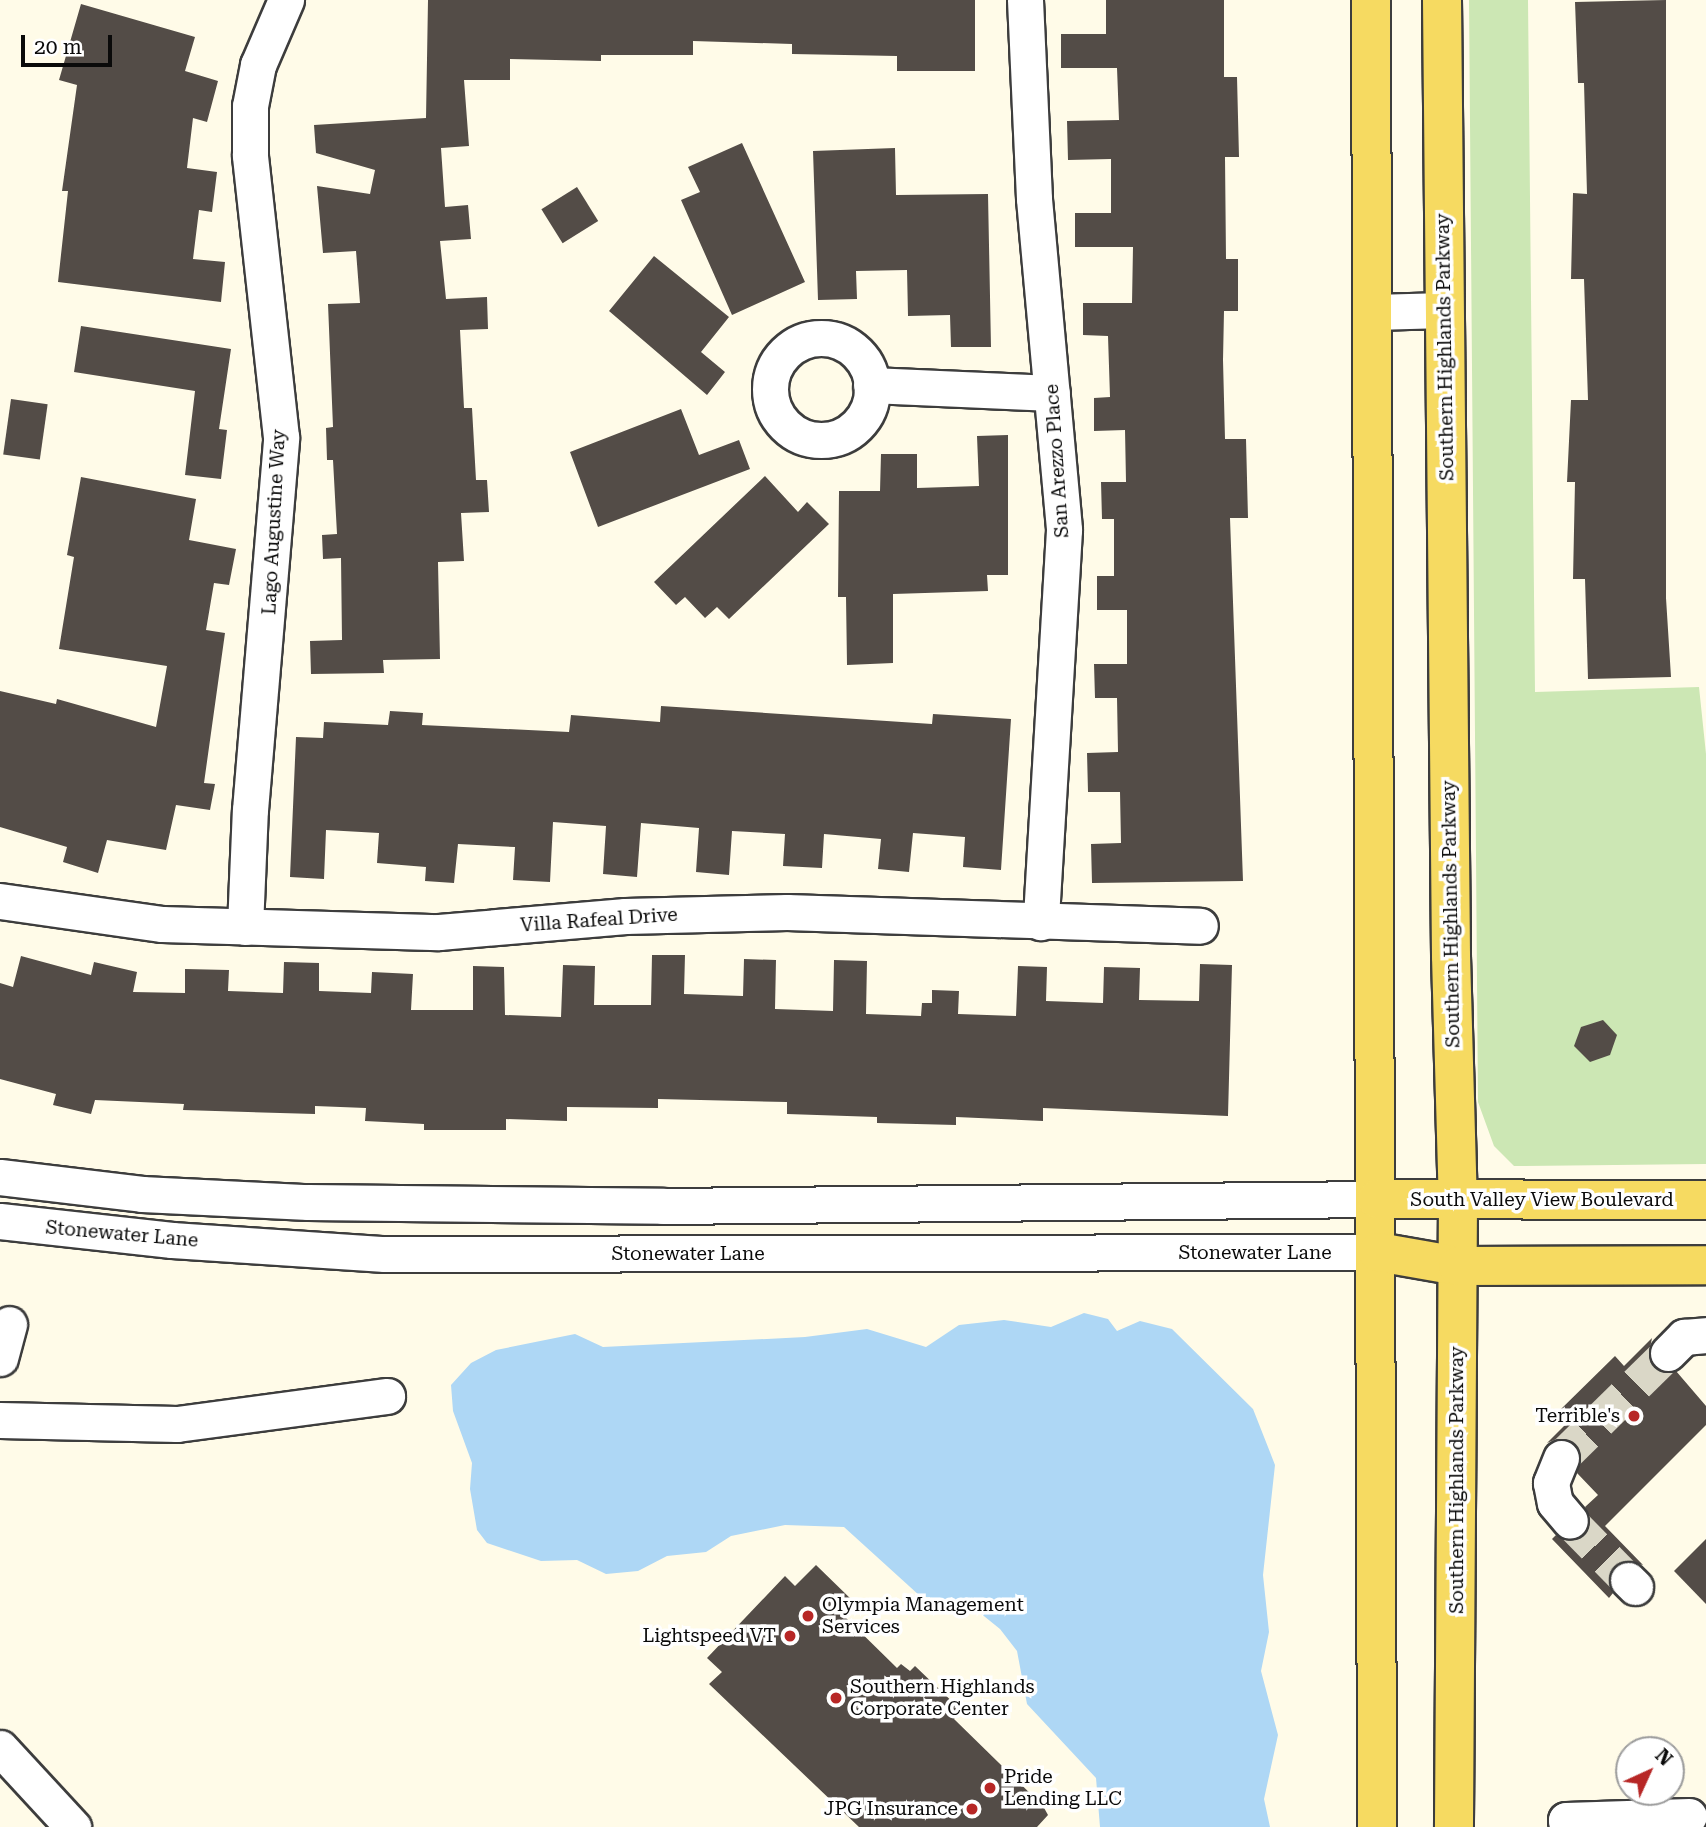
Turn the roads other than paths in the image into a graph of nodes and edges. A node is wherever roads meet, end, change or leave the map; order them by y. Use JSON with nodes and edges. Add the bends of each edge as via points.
{"nodes":[{"id":1,"x":286,"y":0,"type":"edge"},
{"id":2,"x":1024,"y":0,"type":"edge"},
{"id":3,"x":1371,"y":0,"type":"edge"},
{"id":4,"x":1442,"y":0,"type":"edge"},
{"id":5,"x":1445,"y":310,"type":"junction"},
{"id":6,"x":1373,"y":312,"type":"junction"},
{"id":7,"x":871,"y":385,"type":"dead end"},
{"id":8,"x":1052,"y":393,"type":"junction"},
{"id":9,"x":0,"y":901,"type":"edge"},
{"id":10,"x":1041,"y":922,"type":"junction"},
{"id":11,"x":245,"y":926,"type":"junction"},
{"id":12,"x":1200,"y":926,"type":"dead end"},
{"id":13,"x":0,"y":1177,"type":"edge"},
{"id":14,"x":1377,"y":1199,"type":"junction"},
{"id":15,"x":1706,"y":1199,"type":"edge"},
{"id":16,"x":1458,"y":1202,"type":"junction"},
{"id":17,"x":385,"y":1203,"type":"junction"},
{"id":18,"x":0,"y":1221,"type":"edge"},
{"id":19,"x":1378,"y":1252,"type":"junction"},
{"id":20,"x":385,"y":1254,"type":"junction"},
{"id":21,"x":1706,"y":1265,"type":"edge"},
{"id":22,"x":1458,"y":1266,"type":"junction"},
{"id":23,"x":9,"y":1324,"type":"dead end"},
{"id":24,"x":1706,"y":1335,"type":"edge"},
{"id":25,"x":1668,"y":1353,"type":"tunnel mouth"},
{"id":26,"x":0,"y":1358,"type":"edge"},
{"id":27,"x":387,"y":1396,"type":"dead end"},
{"id":28,"x":0,"y":1420,"type":"edge"},
{"id":29,"x":1561,"y":1458,"type":"tunnel mouth"},
{"id":30,"x":1570,"y":1521,"type":"tunnel mouth"},
{"id":31,"x":0,"y":1748,"type":"edge"},
{"id":32,"x":1689,"y":1816,"type":"dead end"},
{"id":33,"x":73,"y":1827,"type":"edge"},
{"id":34,"x":1377,"y":1827,"type":"edge"},
{"id":35,"x":1454,"y":1827,"type":"edge"},
{"id":36,"x":1567,"y":1827,"type":"edge"}],
"edges":[{"from":1,"to":11,"type":"street","name":"Lago Augustine Way","via":[[258,65],[250,106],[250,155],[281,437]]},
{"from":2,"to":8,"type":"street","name":"San Arezzo Place","via":[[1034,199]]},
{"from":3,"to":6,"type":"main road"},
{"from":4,"to":5,"type":"main road","name":"Southern Highlands Parkway"},
{"from":5,"to":6,"type":"street"},
{"from":5,"to":16,"type":"main road","name":"Southern Highlands Parkway"},
{"from":6,"to":14,"type":"main road"},
{"from":7,"to":8,"type":"street"},
{"from":8,"to":10,"type":"street","name":"San Arezzo Place","via":[[1064,530],[1063,594]]},
{"from":9,"to":11,"type":"street","name":"Villa Rafeal Drive","via":[[162,925]]},
{"from":10,"to":11,"type":"street","name":"Villa Rafeal Drive","via":[[787,912],[625,916],[439,932]]},
{"from":10,"to":12,"type":"street","name":"Villa Rafeal Drive"},
{"from":13,"to":17,"type":"street","via":[[183,1197]]},
{"from":14,"to":16,"type":"main road","name":"South Valley View Boulevard"},
{"from":14,"to":17,"type":"street","via":[[663,1206]]},
{"from":14,"to":19,"type":"main road"},
{"from":15,"to":16,"type":"main road","name":"South Valley View Boulevard"},
{"from":16,"to":22,"type":"main road","name":"Southern Highlands Parkway"},
{"from":17,"to":20,"type":"street"},
{"from":18,"to":20,"type":"street","name":"Stonewater Lane","via":[[172,1240]]},
{"from":19,"to":20,"type":"street","name":"Stonewater Lane"},
{"from":19,"to":22,"type":"main road"},
{"from":19,"to":34,"type":"main road"},
{"from":21,"to":22,"type":"main road"},
{"from":22,"to":35,"type":"main road","name":"Southern Highlands Parkway"},
{"from":23,"to":26,"type":"street"},
{"from":24,"to":25,"type":"street","via":[[1684,1337]]},
{"from":27,"to":28,"type":"street","via":[[177,1424]]},
{"from":29,"to":30,"type":"street","via":[[1551,1483],[1555,1503]]},
{"from":31,"to":33,"type":"street"},
{"from":32,"to":36,"type":"street","via":[[1566,1820]]}]}
